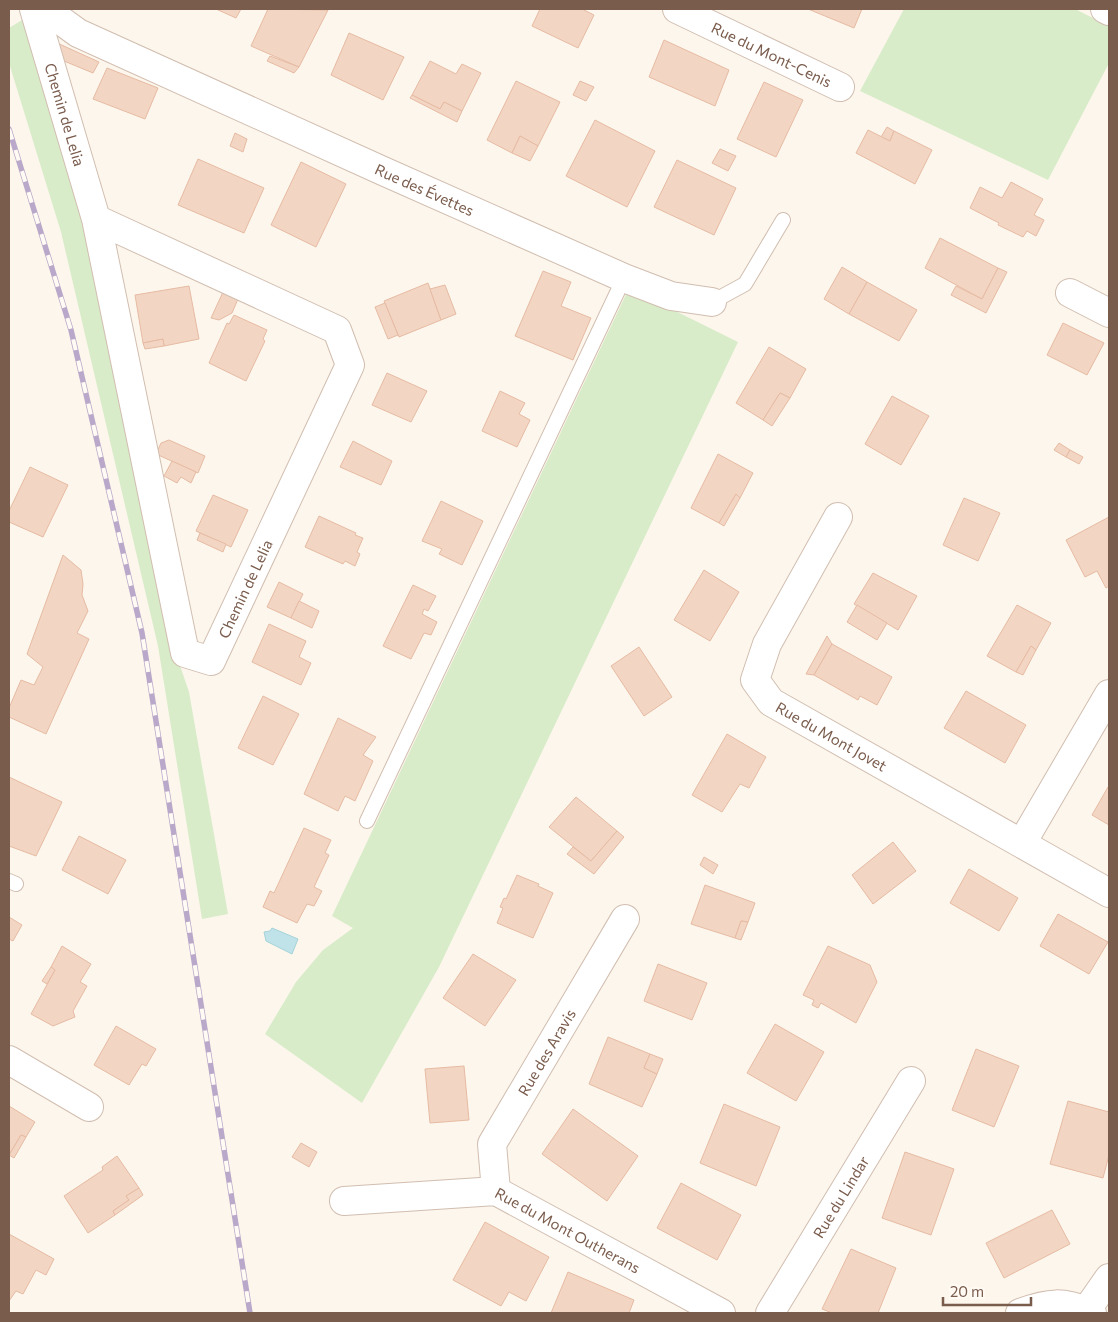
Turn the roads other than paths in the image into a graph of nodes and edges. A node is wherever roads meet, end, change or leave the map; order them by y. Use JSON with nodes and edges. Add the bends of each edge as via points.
{"nodes":[{"id":1,"x":34,"y":9,"type":"edge"},
{"id":2,"x":46,"y":9,"type":"edge"},
{"id":3,"x":677,"y":9,"type":"edge"},
{"id":4,"x":1105,"y":9,"type":"edge"},
{"id":5,"x":1109,"y":11,"type":"edge"},
{"id":6,"x":840,"y":87,"type":"dead end"},
{"id":7,"x":96,"y":220,"type":"junction"},
{"id":8,"x":783,"y":220,"type":"dead end"},
{"id":9,"x":624,"y":278,"type":"junction"},
{"id":10,"x":1070,"y":293,"type":"dead end"},
{"id":11,"x":712,"y":302,"type":"joint"},
{"id":12,"x":1109,"y":313,"type":"edge"},
{"id":13,"x":838,"y":517,"type":"dead end"},
{"id":14,"x":1109,"y":694,"type":"edge"},
{"id":15,"x":367,"y":821,"type":"dead end"},
{"id":16,"x":1022,"y":843,"type":"junction"},
{"id":17,"x":1109,"y":893,"type":"edge"},
{"id":18,"x":625,"y":919,"type":"dead end"},
{"id":19,"x":9,"y":1060,"type":"edge"},
{"id":20,"x":911,"y":1081,"type":"dead end"},
{"id":21,"x":89,"y":1107,"type":"dead end"},
{"id":22,"x":496,"y":1191,"type":"junction"},
{"id":23,"x":344,"y":1201,"type":"dead end"},
{"id":24,"x":1109,"y":1278,"type":"edge"},
{"id":25,"x":683,"y":1305,"type":"edge"},
{"id":26,"x":1089,"y":1312,"type":"edge"},
{"id":27,"x":721,"y":1313,"type":"edge"},
{"id":28,"x":770,"y":1313,"type":"edge"},
{"id":29,"x":1020,"y":1313,"type":"edge"}],
"edges":[{"from":1,"to":7,"type":"street","name":"Chemin de Lelia"},
{"from":2,"to":9,"type":"street","name":"Rue des Évettes","via":[[78,33]]},
{"from":3,"to":6,"type":"street","name":"Rue du Mont-Cenis"},
{"from":4,"to":5,"type":"street"},
{"from":7,"to":7,"type":"street","name":"Chemin de Lelia","via":[[337,330],[350,365],[212,661],[185,653]]},
{"from":8,"to":11,"type":"lane","name":"Rue des Évettes","via":[[745,284]]},
{"from":9,"to":11,"type":"street","name":"Rue des Évettes","via":[[671,296]]},
{"from":9,"to":15,"type":"lane"},
{"from":10,"to":12,"type":"street"},
{"from":13,"to":16,"type":"street","name":"Rue du Mont Jovet","via":[[767,644],[755,680],[771,702]]},
{"from":14,"to":16,"type":"street"},
{"from":16,"to":17,"type":"street","name":"Rue du Mont Jovet"},
{"from":18,"to":22,"type":"street","name":"Rue des Aravis","via":[[492,1144]]},
{"from":19,"to":21,"type":"street"},
{"from":20,"to":28,"type":"street","name":"Rue du Lindar"},
{"from":22,"to":23,"type":"street","name":"Rue du Mont Outherans"},
{"from":22,"to":25,"type":"street","name":"Rue du Mont Outherans"},
{"from":24,"to":26,"type":"street"},
{"from":25,"to":27,"type":"street","name":"Rue du Mont Outherans"},
{"from":26,"to":29,"type":"street","via":[[1056,1303]]}]}
